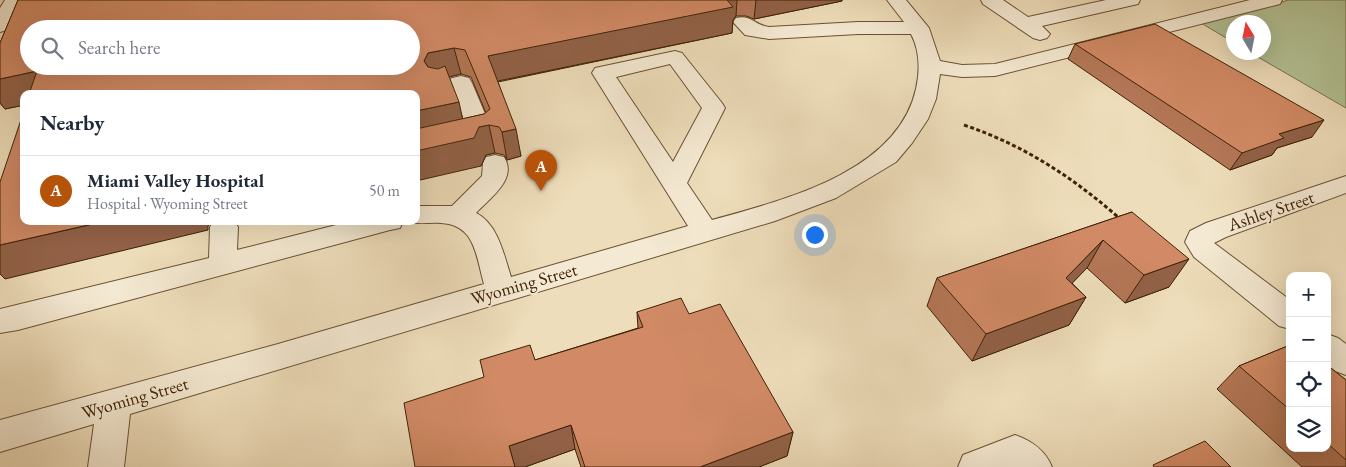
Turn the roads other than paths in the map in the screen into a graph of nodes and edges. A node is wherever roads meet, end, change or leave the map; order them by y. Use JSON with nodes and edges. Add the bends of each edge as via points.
{"nodes":[{"id":1,"x":14,"y":0,"type":"edge"},
{"id":2,"x":896,"y":0,"type":"edge"},
{"id":3,"x":990,"y":0,"type":"edge"},
{"id":4,"x":1131,"y":0,"type":"edge"},
{"id":5,"x":1274,"y":0,"type":"edge"},
{"id":6,"x":742,"y":22,"type":"dead end"},
{"id":7,"x":914,"y":22,"type":"junction"},
{"id":8,"x":1025,"y":24,"type":"junction"},
{"id":9,"x":0,"y":26,"type":"edge"},
{"id":10,"x":1066,"y":52,"type":"junction"},
{"id":11,"x":930,"y":66,"type":"junction"},
{"id":12,"x":444,"y":87,"type":"edge"},
{"id":13,"x":420,"y":149,"type":"edge"},
{"id":14,"x":494,"y":163,"type":"dead end"},
{"id":15,"x":674,"y":184,"type":"junction"},
{"id":16,"x":1346,"y":184,"type":"edge"},
{"id":17,"x":420,"y":215,"type":"edge"},
{"id":18,"x":458,"y":215,"type":"junction"},
{"id":19,"x":374,"y":225,"type":"edge"},
{"id":20,"x":224,"y":227,"type":"dead end"},
{"id":21,"x":705,"y":231,"type":"junction"},
{"id":22,"x":223,"y":264,"type":"junction"},
{"id":23,"x":500,"y":290,"type":"junction"},
{"id":24,"x":1286,"y":314,"type":"edge"},
{"id":25,"x":0,"y":321,"type":"edge"},
{"id":26,"x":1331,"y":350,"type":"edge"},
{"id":27,"x":1346,"y":362,"type":"edge"},
{"id":28,"x":114,"y":404,"type":"junction"},
{"id":29,"x":0,"y":436,"type":"edge"},
{"id":30,"x":106,"y":467,"type":"edge"},
{"id":31,"x":976,"y":467,"type":"edge"},
{"id":32,"x":1034,"y":467,"type":"edge"}],
"edges":[{"from":1,"to":9,"type":"street"},
{"from":2,"to":7,"type":"street"},
{"from":3,"to":8,"type":"street"},
{"from":4,"to":8,"type":"street"},
{"from":5,"to":10,"type":"street"},
{"from":6,"to":7,"type":"street","via":[[760,33],[807,22]]},
{"from":7,"to":11,"type":"street","name":"Wyoming Street","via":[[930,57]]},
{"from":8,"to":10,"type":"street"},
{"from":10,"to":11,"type":"street","via":[[996,70],[962,71]]},
{"from":11,"to":21,"type":"street","name":"Wyoming Street","via":[[925,103],[907,132],[886,156],[849,182],[807,202]]},
{"from":12,"to":13,"type":"street","via":[[461,83],[482,135]]},
{"from":14,"to":18,"type":"street","via":[[494,179]]},
{"from":15,"to":15,"type":"street","via":[[608,81],[603,73],[675,57],[714,108]]},
{"from":15,"to":21,"type":"street"},
{"from":16,"to":24,"type":"street","name":"Ashley Street","via":[[1203,235],[1199,242],[1217,261]]},
{"from":17,"to":18,"type":"street"},
{"from":18,"to":23,"type":"street","via":[[473,221],[482,231]]},
{"from":19,"to":22,"type":"street"},
{"from":20,"to":22,"type":"street"},
{"from":21,"to":23,"type":"street","name":"Wyoming Street"},
{"from":22,"to":25,"type":"street"},
{"from":23,"to":28,"type":"street","name":"Wyoming Street"},
{"from":26,"to":27,"type":"street"},
{"from":28,"to":29,"type":"street","name":"Wyoming Street"},
{"from":28,"to":30,"type":"street"},
{"from":31,"to":32,"type":"street","via":[[1014,451]]}]}
